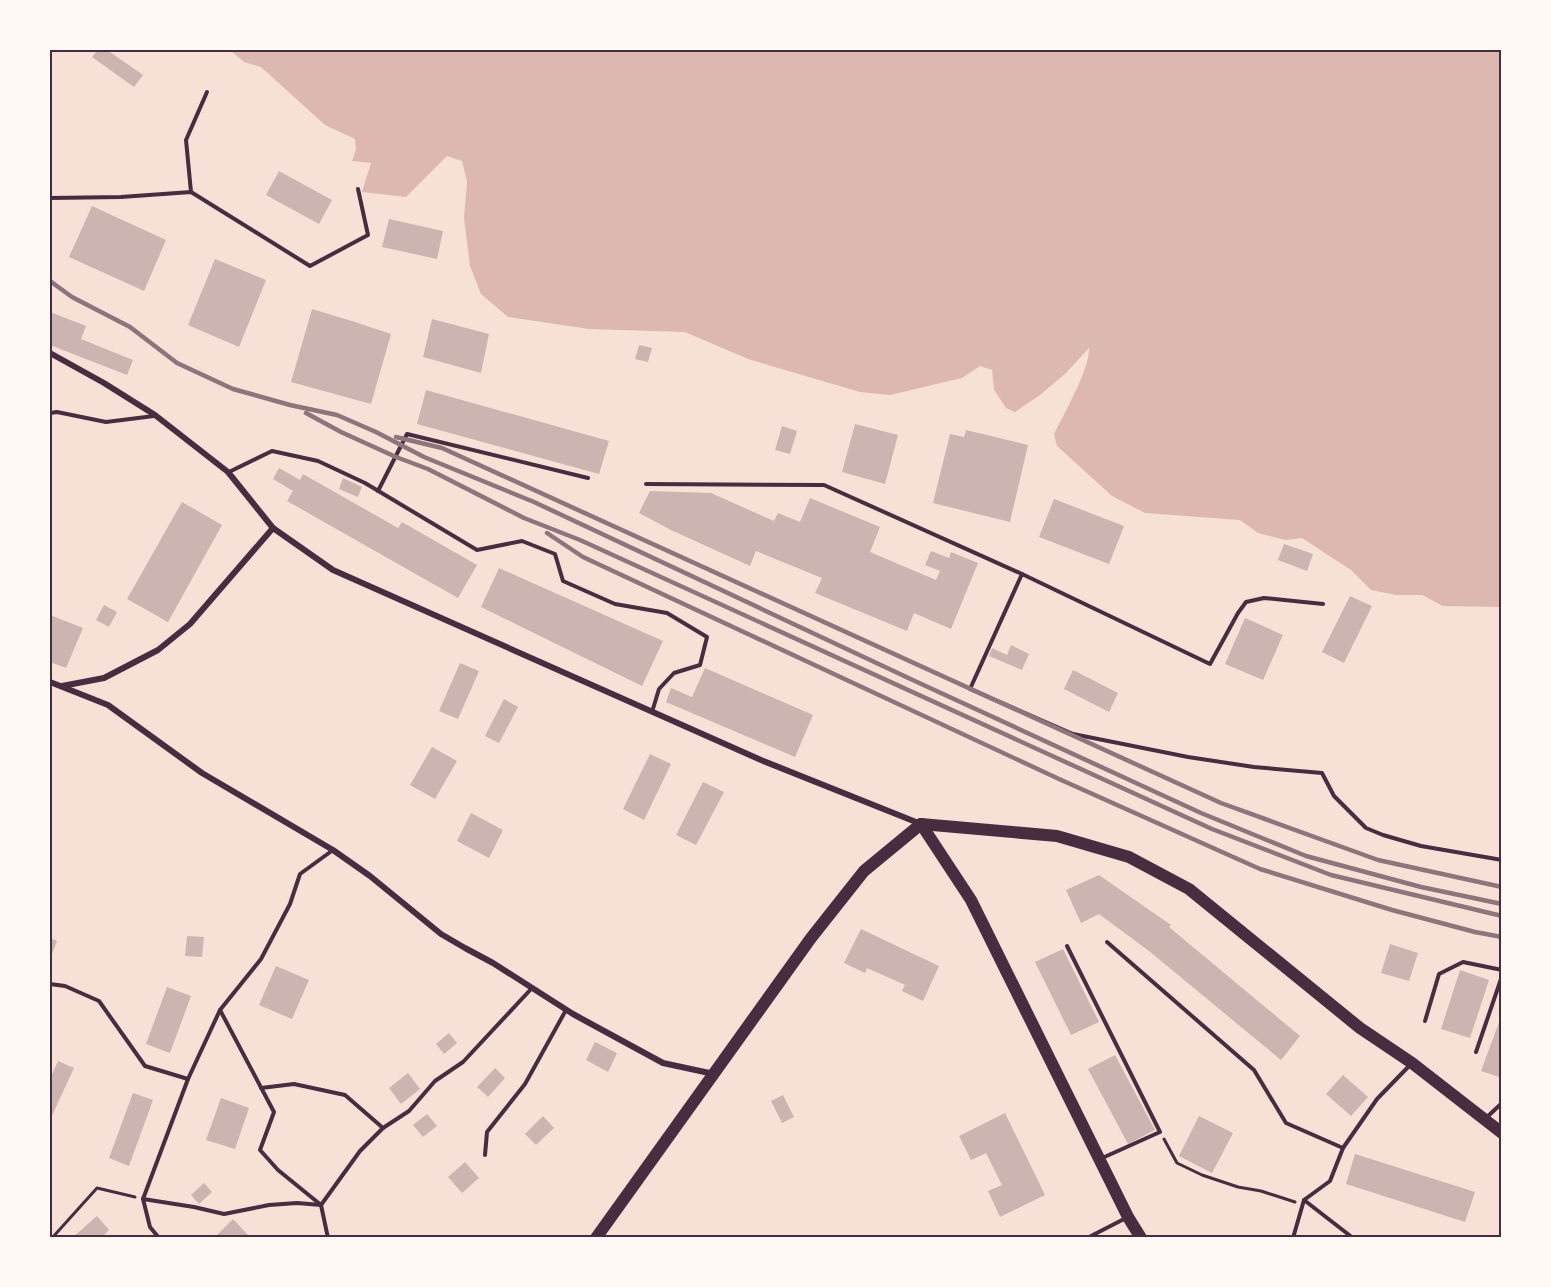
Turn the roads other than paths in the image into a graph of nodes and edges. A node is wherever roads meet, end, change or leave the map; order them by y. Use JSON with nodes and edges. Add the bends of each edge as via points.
{"nodes":[{"id":1,"x":207,"y":92,"type":"dead end"},
{"id":2,"x":358,"y":189,"type":"dead end"},
{"id":3,"x":191,"y":192,"type":"junction"},
{"id":4,"x":50,"y":198,"type":"edge"},
{"id":5,"x":50,"y":353,"type":"edge"},
{"id":6,"x":50,"y":412,"type":"edge"},
{"id":7,"x":155,"y":416,"type":"junction"},
{"id":8,"x":228,"y":472,"type":"junction"},
{"id":9,"x":588,"y":478,"type":"dead end"},
{"id":10,"x":646,"y":484,"type":"dead end"},
{"id":11,"x":378,"y":491,"type":"junction"},
{"id":12,"x":273,"y":528,"type":"junction"},
{"id":13,"x":1022,"y":574,"type":"junction"},
{"id":14,"x":1323,"y":604,"type":"dead end"},
{"id":15,"x":50,"y":684,"type":"edge"},
{"id":16,"x":61,"y":686,"type":"junction"},
{"id":17,"x":652,"y":712,"type":"junction"},
{"id":18,"x":921,"y":825,"type":"junction"},
{"id":19,"x":333,"y":850,"type":"junction"},
{"id":20,"x":1502,"y":860,"type":"edge"},
{"id":21,"x":1107,"y":942,"type":"dead end"},
{"id":22,"x":1067,"y":946,"type":"dead end"},
{"id":23,"x":1502,"y":970,"type":"edge"},
{"id":24,"x":1502,"y":976,"type":"edge"},
{"id":25,"x":50,"y":984,"type":"edge"},
{"id":26,"x":533,"y":988,"type":"junction"},
{"id":27,"x":220,"y":1010,"type":"junction"},
{"id":28,"x":567,"y":1010,"type":"junction"},
{"id":29,"x":1425,"y":1021,"type":"dead end"},
{"id":30,"x":1476,"y":1052,"type":"dead end"},
{"id":31,"x":1412,"y":1063,"type":"junction"},
{"id":32,"x":714,"y":1074,"type":"junction"},
{"id":33,"x":188,"y":1079,"type":"junction"},
{"id":34,"x":261,"y":1088,"type":"junction"},
{"id":35,"x":1502,"y":1103,"type":"edge"},
{"id":36,"x":1485,"y":1120,"type":"junction"},
{"id":37,"x":384,"y":1128,"type":"junction"},
{"id":38,"x":1502,"y":1133,"type":"edge"},
{"id":39,"x":1343,"y":1148,"type":"junction"},
{"id":40,"x":485,"y":1155,"type":"dead end"},
{"id":41,"x":1100,"y":1160,"type":"junction"},
{"id":42,"x":142,"y":1199,"type":"junction"},
{"id":43,"x":1303,"y":1202,"type":"junction"},
{"id":44,"x":321,"y":1205,"type":"junction"},
{"id":45,"x":1128,"y":1217,"type":"junction"},
{"id":46,"x":1090,"y":1237,"type":"edge"},
{"id":47,"x":159,"y":1238,"type":"edge"},
{"id":48,"x":328,"y":1238,"type":"edge"},
{"id":49,"x":596,"y":1238,"type":"edge"},
{"id":50,"x":1141,"y":1238,"type":"edge"},
{"id":51,"x":1293,"y":1238,"type":"edge"},
{"id":52,"x":1353,"y":1238,"type":"edge"}],
"edges":[{"from":1,"to":3,"type":"lane","via":[[186,140]]},
{"from":2,"to":3,"type":"lane","via":[[368,235],[310,266]]},
{"from":3,"to":4,"type":"lane"},
{"from":5,"to":7,"type":"street"},
{"from":6,"to":7,"type":"lane","via":[[106,422]]},
{"from":7,"to":8,"type":"street"},
{"from":8,"to":11,"type":"lane","via":[[272,451],[318,461]]},
{"from":8,"to":12,"type":"street"},
{"from":9,"to":11,"type":"lane","via":[[407,434]]},
{"from":10,"to":13,"type":"lane","via":[[824,485]]},
{"from":11,"to":17,"type":"lane","via":[[477,550],[522,541],[555,554],[563,581],[615,604],[667,613],[707,638],[700,665],[674,673],[659,689]]},
{"from":12,"to":16,"type":"street","via":[[190,624],[158,650],[104,678]]},
{"from":12,"to":17,"type":"street","via":[[333,570]]},
{"from":13,"to":14,"type":"lane","via":[[1210,664],[1246,602],[1264,598]]},
{"from":13,"to":20,"type":"lane","via":[[970,688],[1073,734],[1188,757],[1322,773],[1334,796],[1366,828],[1421,846]]},
{"from":15,"to":16,"type":"street"},
{"from":16,"to":19,"type":"street","via":[[108,705],[202,773]]},
{"from":17,"to":18,"type":"street"},
{"from":18,"to":31,"type":"main road","via":[[1057,836],[1129,857],[1189,889],[1360,1028]]},
{"from":18,"to":32,"type":"main road","via":[[864,871]]},
{"from":18,"to":41,"type":"main road","via":[[971,900]]},
{"from":19,"to":26,"type":"street","via":[[441,934]]},
{"from":19,"to":27,"type":"lane","via":[[300,874],[290,904],[261,959]]},
{"from":21,"to":39,"type":"lane","via":[[1254,1070],[1286,1123]]},
{"from":22,"to":41,"type":"lane","via":[[1160,1132]]},
{"from":23,"to":29,"type":"lane","via":[[1463,962],[1440,974]]},
{"from":24,"to":30,"type":"lane"},
{"from":25,"to":33,"type":"lane","via":[[65,986],[99,1001],[145,1066]]},
{"from":26,"to":28,"type":"street"},
{"from":26,"to":37,"type":"lane","via":[[464,1062],[435,1082],[409,1112]]},
{"from":27,"to":33,"type":"lane"},
{"from":27,"to":34,"type":"lane"},
{"from":28,"to":32,"type":"street","via":[[663,1063]]},
{"from":28,"to":40,"type":"lane","via":[[525,1084],[487,1132]]},
{"from":31,"to":36,"type":"main road"},
{"from":31,"to":39,"type":"lane","via":[[1377,1098]]},
{"from":32,"to":49,"type":"main road"},
{"from":33,"to":42,"type":"lane"},
{"from":34,"to":37,"type":"lane","via":[[294,1084],[345,1095]]},
{"from":34,"to":44,"type":"lane","via":[[274,1112],[260,1150]]},
{"from":35,"to":36,"type":"lane"},
{"from":36,"to":38,"type":"main road"},
{"from":37,"to":44,"type":"lane","via":[[360,1151]]},
{"from":39,"to":43,"type":"lane","via":[[1330,1181]]},
{"from":41,"to":45,"type":"main road"},
{"from":42,"to":44,"type":"lane","via":[[224,1214],[269,1205]]},
{"from":42,"to":47,"type":"lane","via":[[150,1227]]},
{"from":43,"to":51,"type":"lane"},
{"from":43,"to":52,"type":"lane"},
{"from":44,"to":48,"type":"lane"},
{"from":45,"to":46,"type":"lane"},
{"from":45,"to":50,"type":"main road"}]}
